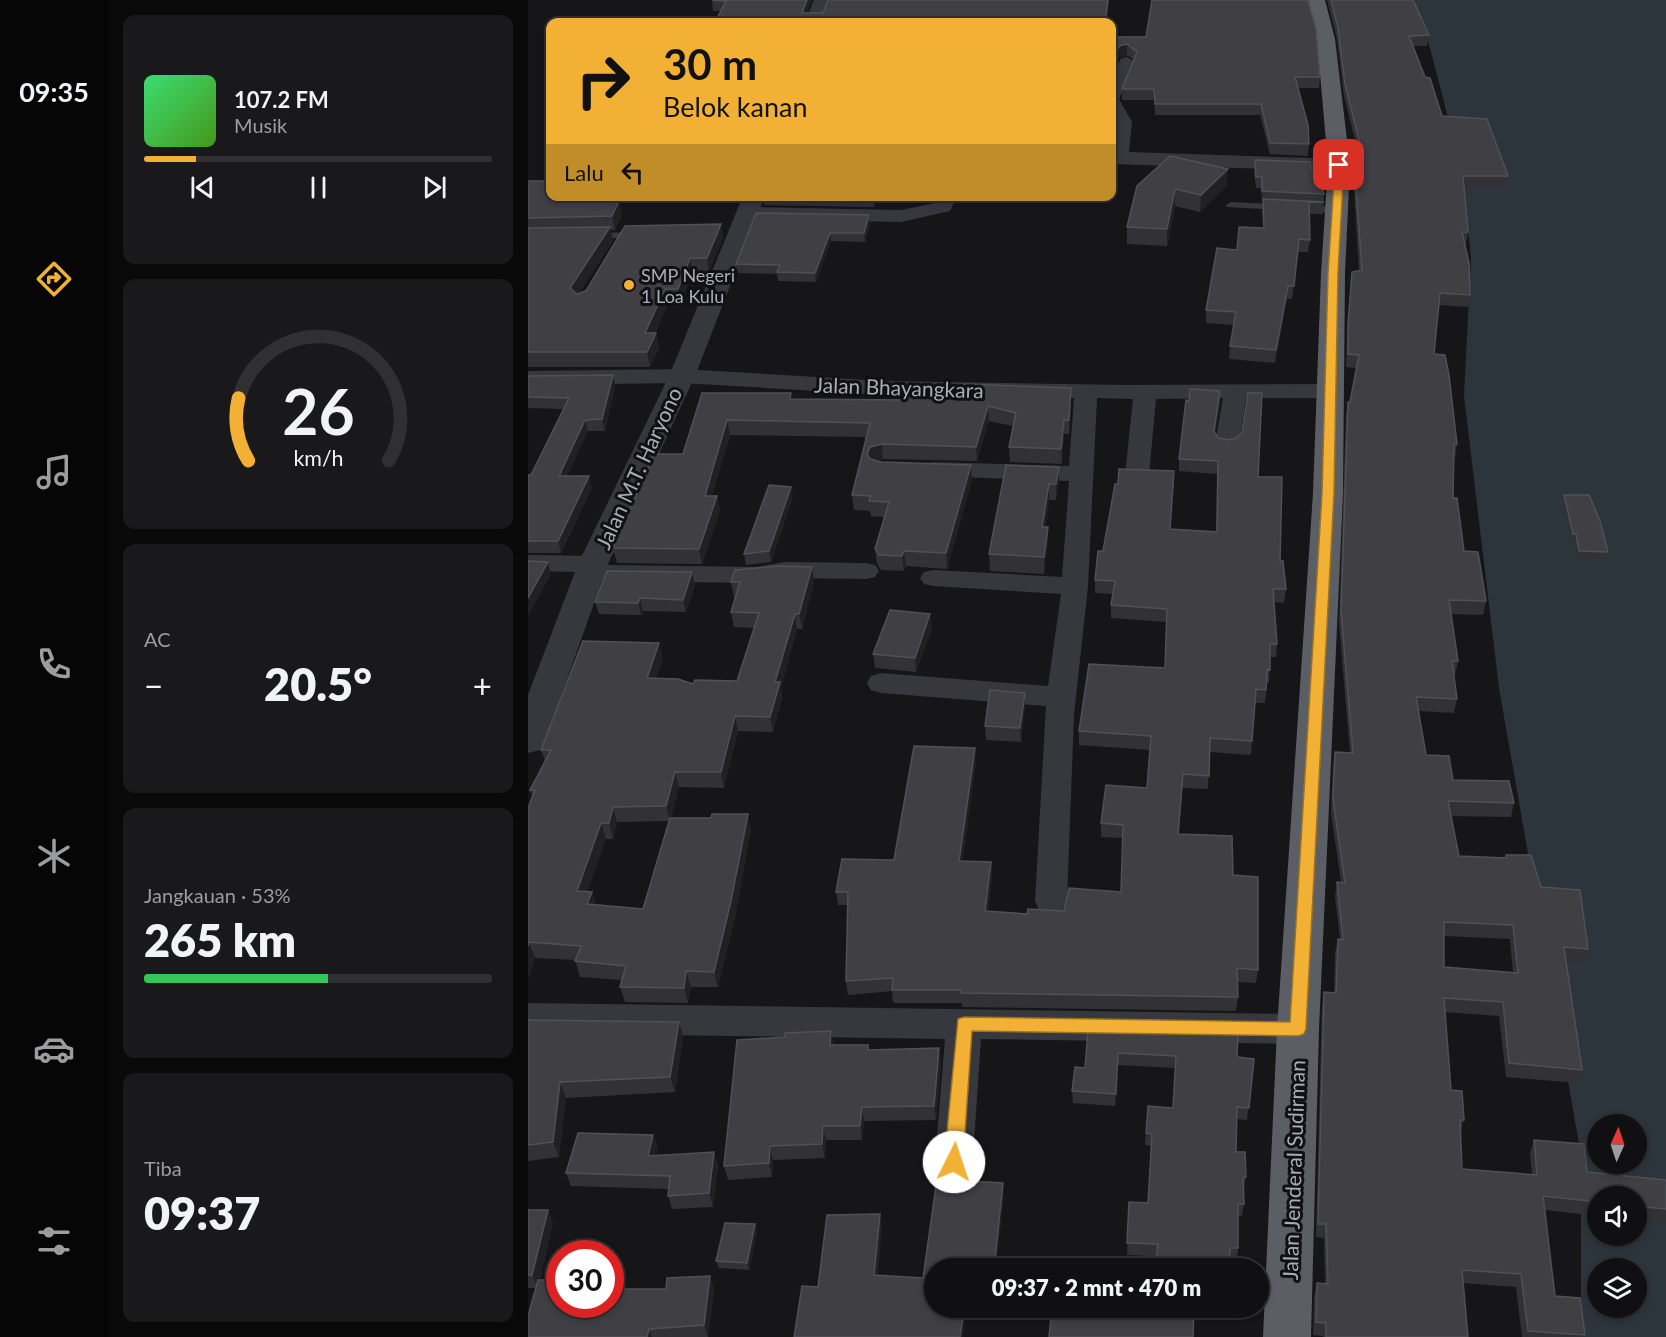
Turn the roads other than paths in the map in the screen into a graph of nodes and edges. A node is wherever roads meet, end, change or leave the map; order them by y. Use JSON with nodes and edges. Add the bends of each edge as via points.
{"nodes":[{"id":1,"x":823,"y":0,"type":"edge"},
{"id":2,"x":1316,"y":0,"type":"edge"},
{"id":3,"x":816,"y":18,"type":"edge"},
{"id":4,"x":1127,"y":62,"type":"dead end"},
{"id":5,"x":1116,"y":89,"type":"edge"},
{"id":6,"x":1116,"y":107,"type":"edge"},
{"id":7,"x":1116,"y":154,"type":"edge"},
{"id":8,"x":1116,"y":158,"type":"edge"},
{"id":9,"x":1339,"y":165,"type":"junction"},
{"id":10,"x":945,"y":201,"type":"edge"},
{"id":11,"x":1231,"y":205,"type":"dead end"},
{"id":12,"x":1337,"y":210,"type":"junction"},
{"id":13,"x":742,"y":219,"type":"edge"},
{"id":14,"x":647,"y":235,"type":"edge"},
{"id":15,"x":576,"y":236,"type":"edge"},
{"id":16,"x":682,"y":376,"type":"junction"},
{"id":17,"x":528,"y":378,"type":"edge"},
{"id":18,"x":1236,"y":391,"type":"junction"},
{"id":19,"x":1332,"y":391,"type":"junction"},
{"id":20,"x":1086,"y":392,"type":"junction"},
{"id":21,"x":1145,"y":392,"type":"junction"},
{"id":22,"x":1227,"y":444,"type":"edge"},
{"id":23,"x":906,"y":468,"type":"edge"},
{"id":24,"x":1081,"y":474,"type":"junction"},
{"id":25,"x":1137,"y":475,"type":"edge"},
{"id":26,"x":528,"y":563,"type":"edge"},
{"id":27,"x":592,"y":569,"type":"junction"},
{"id":28,"x":866,"y":571,"type":"dead end"},
{"id":29,"x":933,"y":578,"type":"dead end"},
{"id":30,"x":1074,"y":586,"type":"junction"},
{"id":31,"x":881,"y":683,"type":"dead end"},
{"id":32,"x":1060,"y":697,"type":"junction"},
{"id":33,"x":528,"y":741,"type":"edge"},
{"id":34,"x":1051,"y":901,"type":"dead end"},
{"id":35,"x":528,"y":1018,"type":"edge"},
{"id":36,"x":964,"y":1024,"type":"junction"},
{"id":37,"x":1298,"y":1029,"type":"junction"},
{"id":38,"x":952,"y":1185,"type":"dead end"},
{"id":39,"x":1287,"y":1337,"type":"edge"}],
"edges":[{"from":1,"to":3,"type":"street"},
{"from":2,"to":9,"type":"highway","name":"Jalan Jenderal Sudirman","via":[[1326,39]]},
{"from":4,"to":5,"type":"street"},
{"from":6,"to":7,"type":"street","via":[[1123,122]]},
{"from":8,"to":9,"type":"street"},
{"from":9,"to":12,"type":"highway","name":"Jalan Jenderal Sudirman"},
{"from":10,"to":13,"type":"street","via":[[943,207],[901,216]]},
{"from":11,"to":12,"type":"lane"},
{"from":12,"to":19,"type":"highway","name":"Jalan Jenderal Sudirman"},
{"from":13,"to":16,"type":"street","name":"Jalan M.T. Haryono"},
{"from":14,"to":15,"type":"lane","via":[[621,240]]},
{"from":16,"to":17,"type":"street","name":"Jalan Bhayangkara"},
{"from":16,"to":20,"type":"street","name":"Jalan Bhayangkara","via":[[884,388]]},
{"from":16,"to":27,"type":"street","name":"Jalan M.T. Haryono"},
{"from":18,"to":19,"type":"street","name":"Jalan Bhayangkara"},
{"from":18,"to":21,"type":"street","name":"Jalan Bhayangkara"},
{"from":18,"to":22,"type":"street"},
{"from":19,"to":37,"type":"highway","name":"Jalan Jenderal Sudirman"},
{"from":20,"to":21,"type":"street","name":"Jalan Bhayangkara"},
{"from":20,"to":24,"type":"street"},
{"from":21,"to":25,"type":"street"},
{"from":23,"to":24,"type":"street"},
{"from":24,"to":30,"type":"street"},
{"from":26,"to":27,"type":"street"},
{"from":27,"to":28,"type":"street","via":[[757,575],[785,570]]},
{"from":27,"to":33,"type":"street","name":"Jalan M.T. Haryono"},
{"from":29,"to":30,"type":"street"},
{"from":30,"to":32,"type":"street"},
{"from":31,"to":32,"type":"street"},
{"from":32,"to":34,"type":"street"},
{"from":35,"to":36,"type":"street"},
{"from":36,"to":37,"type":"street"},
{"from":36,"to":38,"type":"street"},
{"from":37,"to":39,"type":"highway","name":"Jalan Jenderal Sudirman"}]}
